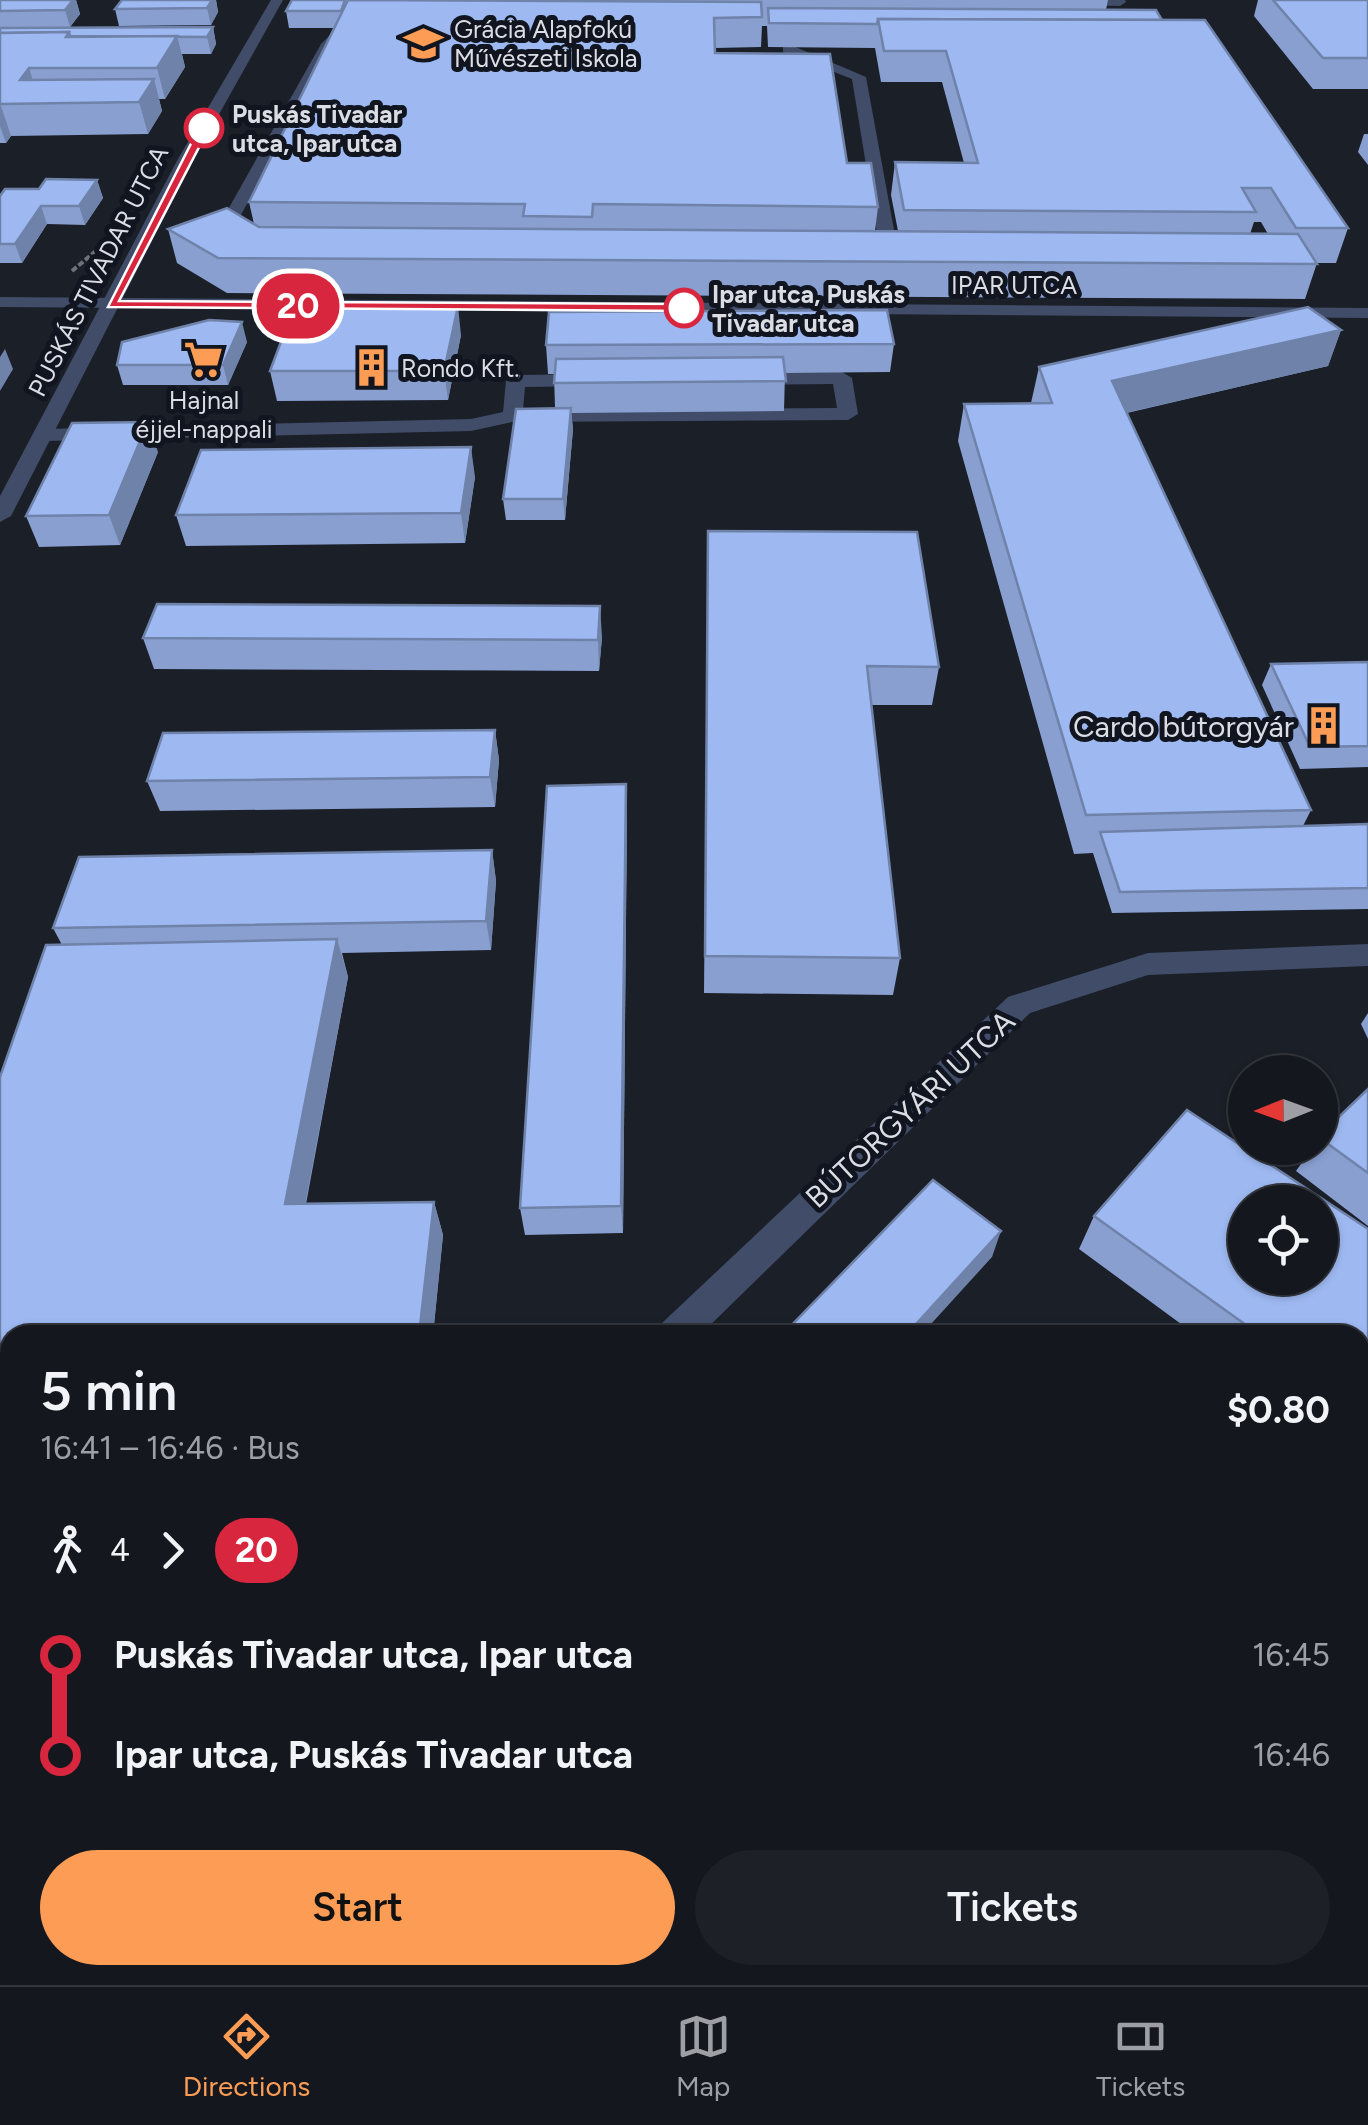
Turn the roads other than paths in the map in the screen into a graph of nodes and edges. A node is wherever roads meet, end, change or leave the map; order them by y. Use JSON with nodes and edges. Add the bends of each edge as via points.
{"nodes":[{"id":1,"x":277,"y":0,"type":"edge"},
{"id":2,"x":362,"y":0,"type":"edge"},
{"id":3,"x":1060,"y":1,"type":"edge"},
{"id":4,"x":1120,"y":2,"type":"edge"},
{"id":5,"x":788,"y":49,"type":"edge"},
{"id":6,"x":262,"y":254,"type":"edge"},
{"id":7,"x":870,"y":258,"type":"edge"},
{"id":8,"x":890,"y":258,"type":"junction"},
{"id":9,"x":910,"y":258,"type":"edge"},
{"id":10,"x":0,"y":302,"type":"edge"},
{"id":11,"x":112,"y":305,"type":"junction"},
{"id":12,"x":1368,"y":313,"type":"edge"},
{"id":13,"x":727,"y":379,"type":"edge"},
{"id":14,"x":612,"y":380,"type":"edge"},
{"id":15,"x":512,"y":416,"type":"junction"},
{"id":16,"x":45,"y":434,"type":"junction"},
{"id":17,"x":0,"y":516,"type":"edge"},
{"id":18,"x":1368,"y":955,"type":"edge"},
{"id":19,"x":684,"y":1325,"type":"edge"}],
"edges":[{"from":1,"to":11,"type":"street","name":"PUSKÁS TIVADAR UTCA"},
{"from":2,"to":6,"type":"street","via":[[354,19],[328,44],[229,222],[234,238]]},
{"from":3,"to":4,"type":"street"},
{"from":5,"to":8,"type":"street","via":[[859,77]]},
{"from":7,"to":8,"type":"street"},
{"from":8,"to":9,"type":"street"},
{"from":10,"to":11,"type":"street","name":"IPAR UTCA"},
{"from":11,"to":12,"type":"street","name":"IPAR UTCA"},
{"from":11,"to":16,"type":"street","name":"PUSKÁS TIVADAR UTCA"},
{"from":13,"to":15,"type":"street","via":[[842,378],[848,414]]},
{"from":14,"to":15,"type":"street","via":[[516,381]]},
{"from":15,"to":16,"type":"street","via":[[471,425]]},
{"from":16,"to":17,"type":"street","name":"PUSKÁS TIVADAR UTCA"},
{"from":18,"to":19,"type":"street","name":"BÚTORGYÁRI UTCA","via":[[1148,964],[1018,1005]]}]}
